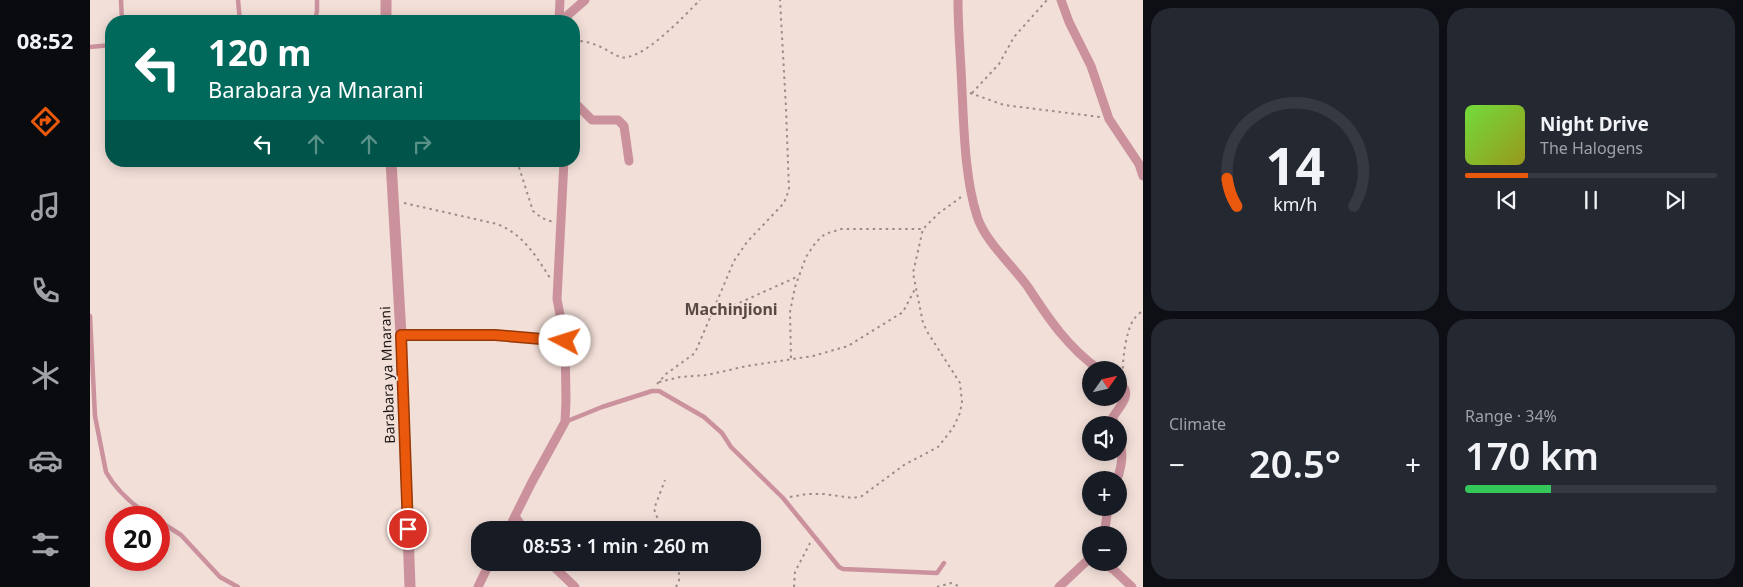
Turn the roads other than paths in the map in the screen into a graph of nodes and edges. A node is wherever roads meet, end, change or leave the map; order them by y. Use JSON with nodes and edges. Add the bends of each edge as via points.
{"nodes":[{"id":1,"x":122,"y":0,"type":"edge"},
{"id":2,"x":238,"y":0,"type":"edge"},
{"id":3,"x":316,"y":0,"type":"edge"},
{"id":4,"x":386,"y":0,"type":"edge"},
{"id":5,"x":560,"y":0,"type":"edge"},
{"id":6,"x":585,"y":0,"type":"edge"},
{"id":7,"x":958,"y":0,"type":"edge"},
{"id":8,"x":1061,"y":0,"type":"edge"},
{"id":9,"x":122,"y":15,"type":"edge"},
{"id":10,"x":239,"y":15,"type":"edge"},
{"id":11,"x":316,"y":15,"type":"edge"},
{"id":12,"x":386,"y":15,"type":"edge"},
{"id":13,"x":560,"y":15,"type":"edge"},
{"id":14,"x":567,"y":15,"type":"edge"},
{"id":15,"x":105,"y":46,"type":"edge"},
{"id":16,"x":90,"y":47,"type":"edge"},
{"id":17,"x":580,"y":108,"type":"edge"},
{"id":18,"x":629,"y":161,"type":"dead end"},
{"id":19,"x":391,"y":167,"type":"edge"},
{"id":20,"x":564,"y":167,"type":"edge"},
{"id":21,"x":1143,"y":176,"type":"edge"},
{"id":22,"x":90,"y":316,"type":"edge"},
{"id":23,"x":401,"y":335,"type":"junction"},
{"id":24,"x":565,"y":341,"type":"junction"},
{"id":25,"x":1088,"y":361,"type":"edge"},
{"id":26,"x":565,"y":422,"type":"junction"},
{"id":27,"x":137,"y":506,"type":"edge"},
{"id":28,"x":516,"y":516,"type":"junction"},
{"id":29,"x":513,"y":521,"type":"edge"},
{"id":30,"x":519,"y":521,"type":"edge"},
{"id":31,"x":170,"y":528,"type":"edge"},
{"id":32,"x":944,"y":563,"type":"dead end"},
{"id":33,"x":1082,"y":567,"type":"edge"},
{"id":34,"x":486,"y":571,"type":"edge"},
{"id":35,"x":558,"y":571,"type":"edge"},
{"id":36,"x":1115,"y":571,"type":"edge"},
{"id":37,"x":238,"y":587,"type":"edge"},
{"id":38,"x":410,"y":587,"type":"edge"},
{"id":39,"x":478,"y":587,"type":"edge"},
{"id":40,"x":575,"y":587,"type":"edge"},
{"id":41,"x":1059,"y":587,"type":"edge"},
{"id":42,"x":1132,"y":587,"type":"edge"}],
"edges":[{"from":1,"to":9,"type":"lane"},
{"from":2,"to":10,"type":"lane"},
{"from":3,"to":11,"type":"lane"},
{"from":4,"to":12,"type":"street"},
{"from":5,"to":13,"type":"street"},
{"from":6,"to":14,"type":"street"},
{"from":7,"to":25,"type":"street","via":[[967,93],[963,119],[969,180],[977,216],[984,231],[1053,325]]},
{"from":8,"to":21,"type":"street","via":[[1091,66],[1109,118],[1139,164]]},
{"from":15,"to":16,"type":"lane"},
{"from":17,"to":18,"type":"street","via":[[592,120],[618,120],[624,126]]},
{"from":19,"to":23,"type":"street","name":"Barabara ya Mnarani"},
{"from":20,"to":24,"type":"street","via":[[557,299]]},
{"from":22,"to":27,"type":"lane","via":[[95,416],[106,472],[124,496]]},
{"from":23,"to":24,"type":"lane","via":[[495,335]]},
{"from":23,"to":38,"type":"street","name":"Barabara ya Mnarani"},
{"from":24,"to":26,"type":"street"},
{"from":26,"to":28,"type":"street"},
{"from":26,"to":32,"type":"lane","via":[[652,390],[659,391],[704,417],[722,434],[783,498],[839,567],[937,573]]},
{"from":28,"to":29,"type":"street"},
{"from":28,"to":30,"type":"street"},
{"from":31,"to":37,"type":"lane","via":[[181,535],[220,577]]},
{"from":33,"to":41,"type":"street"},
{"from":34,"to":39,"type":"street"},
{"from":35,"to":40,"type":"street"},
{"from":36,"to":42,"type":"street"}]}
